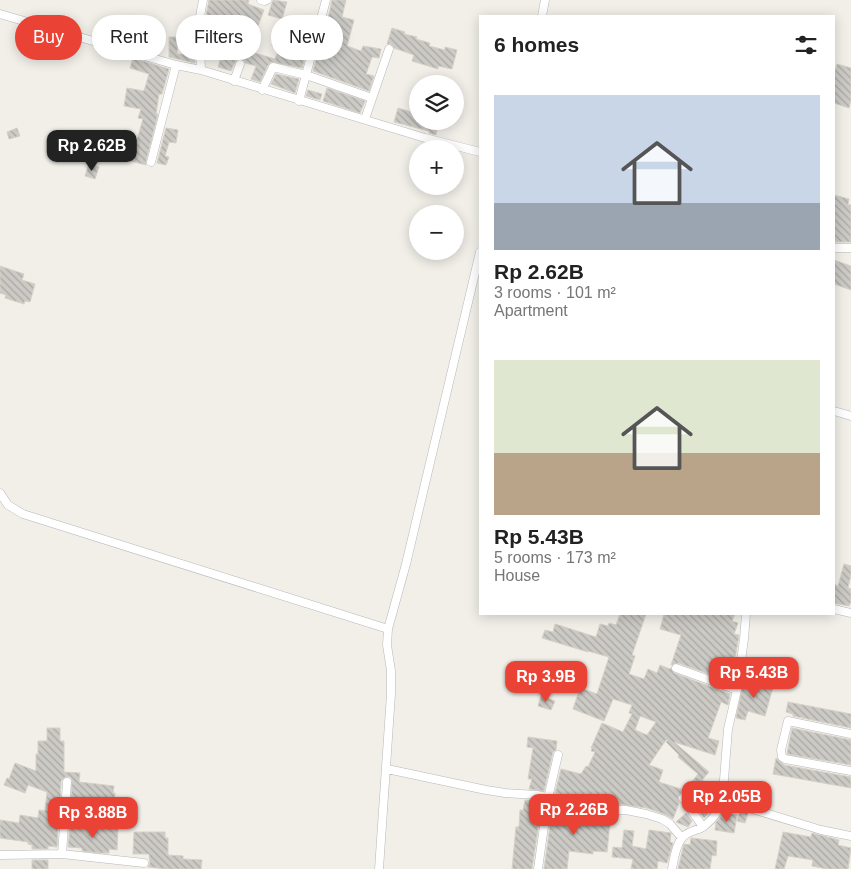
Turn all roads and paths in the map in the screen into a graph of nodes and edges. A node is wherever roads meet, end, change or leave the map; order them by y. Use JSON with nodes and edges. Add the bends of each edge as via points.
{"nodes":[{"id":1,"x":203,"y":0,"type":"edge"},
{"id":2,"x":261,"y":0,"type":"edge"},
{"id":3,"x":267,"y":0,"type":"edge"},
{"id":4,"x":326,"y":0,"type":"edge"},
{"id":5,"x":545,"y":0,"type":"edge"},
{"id":6,"x":0,"y":14,"type":"edge"},
{"id":7,"x":542,"y":15,"type":"edge"},
{"id":8,"x":389,"y":49,"type":"dead end"},
{"id":9,"x":240,"y":64,"type":"dead end"},
{"id":10,"x":176,"y":65,"type":"junction"},
{"id":11,"x":198,"y":70,"type":"junction"},
{"id":12,"x":306,"y":75,"type":"junction"},
{"id":13,"x":234,"y":81,"type":"junction"},
{"id":14,"x":262,"y":90,"type":"junction"},
{"id":15,"x":372,"y":98,"type":"junction"},
{"id":16,"x":299,"y":100,"type":"junction"},
{"id":17,"x":365,"y":119,"type":"junction"},
{"id":18,"x":479,"y":152,"type":"edge"},
{"id":19,"x":151,"y":162,"type":"dead end"},
{"id":20,"x":835,"y":248,"type":"edge"},
{"id":21,"x":851,"y":248,"type":"edge"},
{"id":22,"x":479,"y":256,"type":"edge"},
{"id":23,"x":835,"y":411,"type":"edge"},
{"id":24,"x":851,"y":416,"type":"edge"},
{"id":25,"x":0,"y":493,"type":"edge"},
{"id":26,"x":835,"y":609,"type":"edge"},
{"id":27,"x":851,"y":613,"type":"edge"},
{"id":28,"x":746,"y":615,"type":"edge"},
{"id":29,"x":388,"y":629,"type":"junction"},
{"id":30,"x":676,"y":668,"type":"dead end"},
{"id":31,"x":737,"y":690,"type":"junction"},
{"id":32,"x":851,"y":734,"type":"edge"},
{"id":33,"x":558,"y":755,"type":"dead end"},
{"id":34,"x":387,"y":769,"type":"junction"},
{"id":35,"x":851,"y":771,"type":"edge"},
{"id":36,"x":67,"y":782,"type":"dead end"},
{"id":37,"x":548,"y":798,"type":"junction"},
{"id":38,"x":683,"y":798,"type":"dead end"},
{"id":39,"x":722,"y":800,"type":"junction"},
{"id":40,"x":703,"y":827,"type":"junction"},
{"id":41,"x":851,"y":836,"type":"edge"},
{"id":42,"x":682,"y":838,"type":"junction"},
{"id":43,"x":62,"y":854,"type":"junction"},
{"id":44,"x":0,"y":855,"type":"edge"},
{"id":45,"x":110,"y":859,"type":"junction"},
{"id":46,"x":144,"y":863,"type":"dead end"},
{"id":47,"x":110,"y":869,"type":"edge"},
{"id":48,"x":379,"y":869,"type":"edge"},
{"id":49,"x":538,"y":869,"type":"edge"},
{"id":50,"x":672,"y":869,"type":"edge"}],
"edges":[{"from":1,"to":11,"type":"street"},
{"from":2,"to":3,"type":"street"},
{"from":4,"to":12,"type":"street"},
{"from":5,"to":7,"type":"street"},
{"from":6,"to":10,"type":"street"},
{"from":8,"to":15,"type":"street"},
{"from":9,"to":13,"type":"street"},
{"from":10,"to":11,"type":"street"},
{"from":10,"to":19,"type":"street"},
{"from":11,"to":13,"type":"street"},
{"from":12,"to":14,"type":"street","via":[[273,67]]},
{"from":12,"to":15,"type":"street"},
{"from":12,"to":16,"type":"street"},
{"from":13,"to":14,"type":"street"},
{"from":14,"to":16,"type":"street"},
{"from":15,"to":17,"type":"street"},
{"from":16,"to":17,"type":"street"},
{"from":17,"to":18,"type":"street"},
{"from":20,"to":21,"type":"street"},
{"from":22,"to":29,"type":"street"},
{"from":23,"to":24,"type":"street"},
{"from":25,"to":29,"type":"street","via":[[8,505],[23,514]]},
{"from":26,"to":27,"type":"street"},
{"from":28,"to":31,"type":"street"},
{"from":29,"to":34,"type":"street","via":[[387,645],[392,671]]},
{"from":30,"to":31,"type":"street"},
{"from":31,"to":39,"type":"street","via":[[728,729]]},
{"from":32,"to":35,"type":"street","via":[[788,721],[781,750],[785,759]]},
{"from":33,"to":37,"type":"street"},
{"from":34,"to":37,"type":"street","via":[[486,790]]},
{"from":34,"to":48,"type":"street"},
{"from":36,"to":43,"type":"street"},
{"from":37,"to":42,"type":"street","via":[[597,810],[626,810],[662,819]]},
{"from":37,"to":49,"type":"street"},
{"from":38,"to":40,"type":"street"},
{"from":39,"to":40,"type":"street","via":[[716,814]]},
{"from":39,"to":41,"type":"street"},
{"from":40,"to":42,"type":"street"},
{"from":42,"to":50,"type":"street"},
{"from":43,"to":44,"type":"street"},
{"from":43,"to":45,"type":"street"},
{"from":45,"to":46,"type":"street"},
{"from":45,"to":47,"type":"street"}]}
